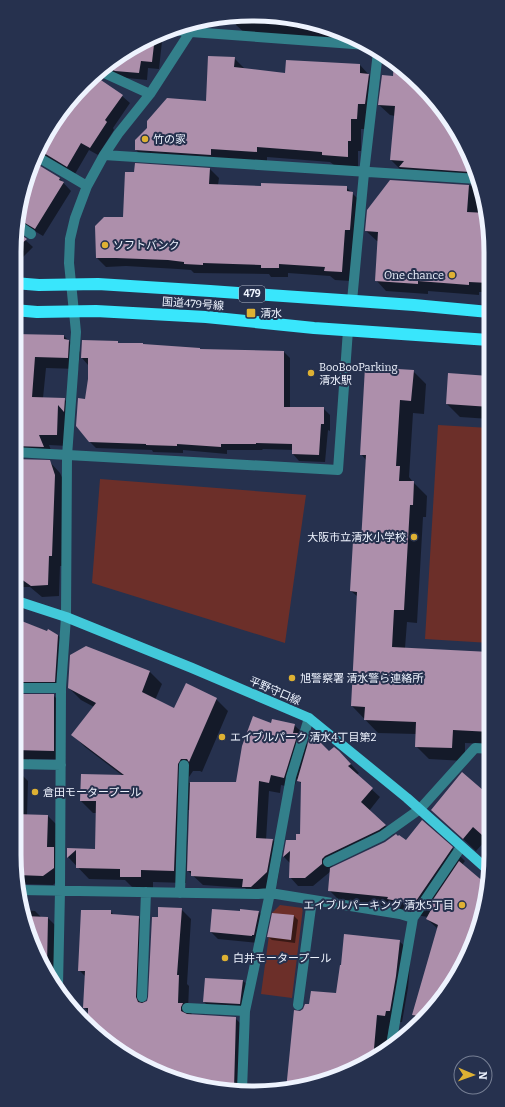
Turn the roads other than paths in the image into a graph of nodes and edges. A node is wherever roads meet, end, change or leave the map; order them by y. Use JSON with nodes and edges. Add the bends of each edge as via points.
{"nodes":[{"id":1,"x":193,"y":29,"type":"edge"},
{"id":2,"x":352,"y":44,"type":"edge"},
{"id":3,"x":377,"y":58,"type":"edge"},
{"id":4,"x":106,"y":74,"type":"edge"},
{"id":5,"x":150,"y":94,"type":"junction"},
{"id":6,"x":104,"y":155,"type":"junction"},
{"id":7,"x":41,"y":159,"type":"edge"},
{"id":8,"x":364,"y":173,"type":"junction"},
{"id":9,"x":472,"y":179,"type":"edge"},
{"id":10,"x":87,"y":186,"type":"junction"},
{"id":11,"x":22,"y":228,"type":"edge"},
{"id":12,"x":32,"y":234,"type":"dead end"},
{"id":13,"x":21,"y":284,"type":"edge"},
{"id":14,"x":71,"y":284,"type":"junction"},
{"id":15,"x":352,"y":301,"type":"junction"},
{"id":16,"x":21,"y":311,"type":"edge"},
{"id":17,"x":74,"y":311,"type":"junction"},
{"id":18,"x":484,"y":311,"type":"edge"},
{"id":19,"x":348,"y":330,"type":"junction"},
{"id":20,"x":484,"y":340,"type":"edge"},
{"id":21,"x":21,"y":453,"type":"edge"},
{"id":22,"x":67,"y":456,"type":"junction"},
{"id":23,"x":21,"y":602,"type":"edge"},
{"id":24,"x":66,"y":617,"type":"junction"},
{"id":25,"x":21,"y":688,"type":"edge"},
{"id":26,"x":61,"y":688,"type":"junction"},
{"id":27,"x":309,"y":718,"type":"junction"},
{"id":28,"x":484,"y":749,"type":"edge"},
{"id":29,"x":21,"y":764,"type":"edge"},
{"id":30,"x":61,"y":765,"type":"junction"},
{"id":31,"x":184,"y":766,"type":"dead end"},
{"id":32,"x":420,"y":809,"type":"junction"},
{"id":33,"x":461,"y":847,"type":"junction"},
{"id":34,"x":328,"y":862,"type":"dead end"},
{"id":35,"x":484,"y":867,"type":"edge"},
{"id":36,"x":24,"y":890,"type":"edge"},
{"id":37,"x":60,"y":891,"type":"junction"},
{"id":38,"x":146,"y":892,"type":"junction"},
{"id":39,"x":180,"y":893,"type":"junction"},
{"id":40,"x":270,"y":893,"type":"junction"},
{"id":41,"x":312,"y":900,"type":"junction"},
{"id":42,"x":413,"y":918,"type":"junction"},
{"id":43,"x":58,"y":980,"type":"edge"},
{"id":44,"x":142,"y":997,"type":"dead end"},
{"id":45,"x":298,"y":1004,"type":"dead end"},
{"id":46,"x":187,"y":1008,"type":"dead end"},
{"id":47,"x":245,"y":1012,"type":"junction"},
{"id":48,"x":392,"y":1039,"type":"edge"},
{"id":49,"x":242,"y":1086,"type":"edge"}],
"edges":[{"from":1,"to":2,"type":"street"},
{"from":1,"to":5,"type":"street"},
{"from":3,"to":8,"type":"street"},
{"from":4,"to":5,"type":"street"},
{"from":5,"to":6,"type":"street"},
{"from":6,"to":8,"type":"street"},
{"from":6,"to":10,"type":"street"},
{"from":7,"to":10,"type":"street"},
{"from":8,"to":9,"type":"street"},
{"from":8,"to":15,"type":"street"},
{"from":10,"to":14,"type":"street","via":[[70,239]]},
{"from":11,"to":12,"type":"street"},
{"from":13,"to":14,"type":"highway","name":"国道479号線","number":"479"},
{"from":14,"to":15,"type":"highway","name":"国道479号線","number":"479"},
{"from":14,"to":17,"type":"street"},
{"from":15,"to":18,"type":"highway","name":"国道479号線","number":"479"},
{"from":16,"to":17,"type":"highway","name":"国道479号線"},
{"from":17,"to":19,"type":"highway","name":"国道479号線","via":[[206,317]]},
{"from":17,"to":22,"type":"street","via":[[76,332]]},
{"from":19,"to":20,"type":"highway","name":"国道479号線"},
{"from":19,"to":22,"type":"street","via":[[338,470]]},
{"from":21,"to":22,"type":"street"},
{"from":22,"to":24,"type":"street"},
{"from":23,"to":24,"type":"main road","name":"平野守口線"},
{"from":24,"to":26,"type":"street"},
{"from":24,"to":27,"type":"main road","name":"平野守口線"},
{"from":25,"to":26,"type":"street"},
{"from":26,"to":30,"type":"street"},
{"from":27,"to":32,"type":"main road","name":"平野守口線"},
{"from":27,"to":40,"type":"street","via":[[291,777]]},
{"from":28,"to":32,"type":"street","via":[[475,748]]},
{"from":29,"to":30,"type":"street"},
{"from":30,"to":37,"type":"street"},
{"from":31,"to":39,"type":"street"},
{"from":32,"to":33,"type":"main road","name":"平野守口線"},
{"from":32,"to":34,"type":"street","via":[[382,836]]},
{"from":33,"to":35,"type":"main road","name":"平野守口線"},
{"from":33,"to":42,"type":"street"},
{"from":36,"to":37,"type":"street"},
{"from":37,"to":38,"type":"street"},
{"from":37,"to":43,"type":"street"},
{"from":38,"to":39,"type":"street"},
{"from":38,"to":44,"type":"street"},
{"from":39,"to":40,"type":"street"},
{"from":40,"to":41,"type":"street"},
{"from":40,"to":47,"type":"street"},
{"from":41,"to":42,"type":"street"},
{"from":41,"to":45,"type":"street"},
{"from":42,"to":48,"type":"street"},
{"from":46,"to":47,"type":"street"},
{"from":47,"to":49,"type":"street"}]}
